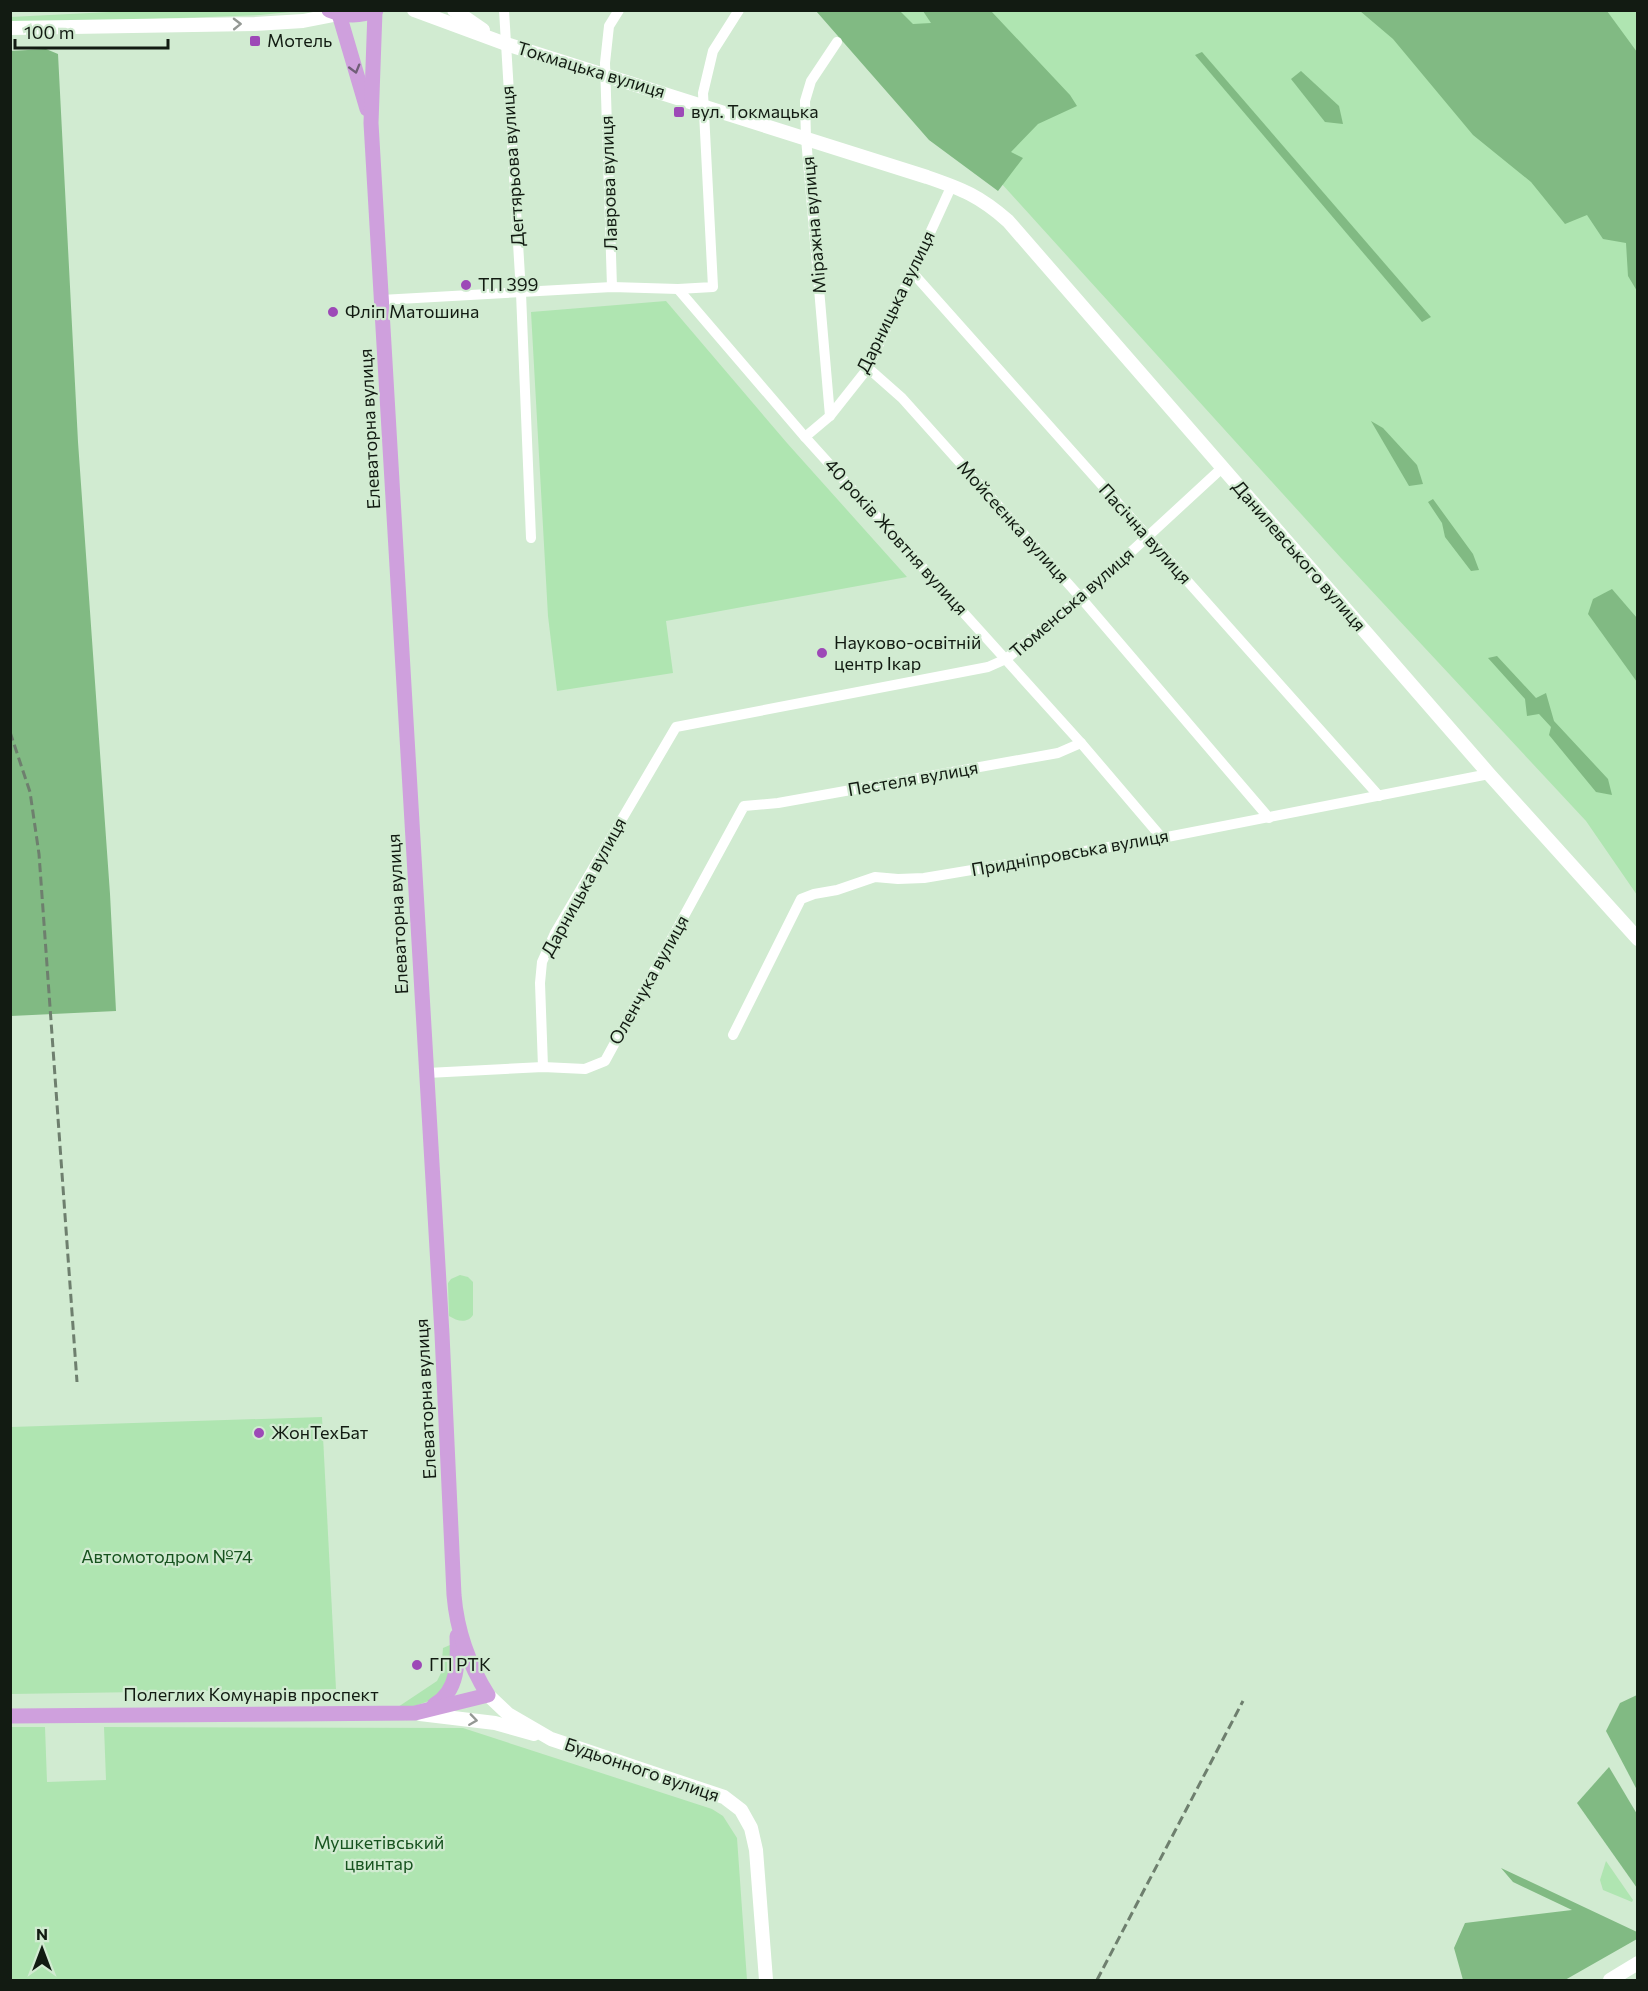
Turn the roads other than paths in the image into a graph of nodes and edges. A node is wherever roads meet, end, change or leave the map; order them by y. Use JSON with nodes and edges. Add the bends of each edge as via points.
{"nodes":[{"id":1,"x":414,"y":10,"type":"edge"},
{"id":2,"x":454,"y":10,"type":"edge"},
{"id":3,"x":504,"y":10,"type":"edge"},
{"id":4,"x":619,"y":10,"type":"edge"},
{"id":5,"x":739,"y":10,"type":"edge"},
{"id":6,"x":375,"y":11,"type":"edge"},
{"id":7,"x":334,"y":12,"type":"edge"},
{"id":8,"x":10,"y":28,"type":"edge"},
{"id":9,"x":837,"y":42,"type":"dead end"},
{"id":10,"x":506,"y":44,"type":"junction"},
{"id":11,"x":605,"y":74,"type":"junction"},
{"id":12,"x":704,"y":105,"type":"junction"},
{"id":13,"x":371,"y":123,"type":"junction"},
{"id":14,"x":806,"y":138,"type":"junction"},
{"id":15,"x":951,"y":185,"type":"junction"},
{"id":16,"x":912,"y":272,"type":"junction"},
{"id":17,"x":612,"y":287,"type":"junction"},
{"id":18,"x":678,"y":289,"type":"junction"},
{"id":19,"x":521,"y":293,"type":"junction"},
{"id":20,"x":381,"y":300,"type":"junction"},
{"id":21,"x":867,"y":368,"type":"junction"},
{"id":22,"x":830,"y":416,"type":"junction"},
{"id":23,"x":805,"y":437,"type":"junction"},
{"id":24,"x":1222,"y":468,"type":"junction"},
{"id":25,"x":1148,"y":537,"type":"junction"},
{"id":26,"x":531,"y":538,"type":"dead end"},
{"id":27,"x":1081,"y":598,"type":"junction"},
{"id":28,"x":1006,"y":659,"type":"junction"},
{"id":29,"x":1081,"y":742,"type":"junction"},
{"id":30,"x":660,"y":752,"type":"joint"},
{"id":31,"x":1489,"y":774,"type":"junction"},
{"id":32,"x":1379,"y":796,"type":"junction"},
{"id":33,"x":744,"y":806,"type":"joint"},
{"id":34,"x":1269,"y":818,"type":"junction"},
{"id":35,"x":1162,"y":838,"type":"junction"},
{"id":36,"x":1622,"y":921,"type":"junction"},
{"id":37,"x":1638,"y":932,"type":"edge"},
{"id":38,"x":1638,"y":939,"type":"edge"},
{"id":39,"x":733,"y":1035,"type":"dead end"},
{"id":40,"x":543,"y":1067,"type":"junction"},
{"id":41,"x":428,"y":1073,"type":"junction"},
{"id":42,"x":456,"y":1622,"type":"junction"},
{"id":43,"x":488,"y":1695,"type":"junction"},
{"id":44,"x":415,"y":1713,"type":"junction"},
{"id":45,"x":10,"y":1716,"type":"edge"},
{"id":46,"x":551,"y":1739,"type":"junction"},
{"id":47,"x":1638,"y":1963,"type":"edge"},
{"id":48,"x":766,"y":1980,"type":"edge"},
{"id":49,"x":1610,"y":1980,"type":"edge"}],
"edges":[{"from":1,"to":10,"type":"street","name":"Токмацька вулиця"},
{"from":2,"to":10,"type":"street","name":"Токмацька вулиця"},
{"from":3,"to":10,"type":"street","name":"Дегтярьова вулиця"},
{"from":4,"to":11,"type":"street","name":"Лаврова вулиця","via":[[609,26]]},
{"from":5,"to":12,"type":"street","via":[[713,51]]},
{"from":6,"to":7,"type":"main road","via":[[357,16]]},
{"from":6,"to":13,"type":"main road","name":"Елеваторна вулиця"},
{"from":8,"to":7,"type":"street","one_way":true,"via":[[255,24],[303,21]]},
{"from":7,"to":13,"type":"main road","name":"Елеваторна вулиця","one_way":true},
{"from":9,"to":14,"type":"street","name":"Міражна вулиця","via":[[811,81],[805,101]]},
{"from":10,"to":11,"type":"street","name":"Токмацька вулиця"},
{"from":10,"to":19,"type":"street","name":"Дегтярьова вулиця"},
{"from":11,"to":12,"type":"street","name":"Токмацька вулиця"},
{"from":11,"to":17,"type":"street","name":"Лаврова вулиця"},
{"from":12,"to":14,"type":"street","name":"Токмацька вулиця"},
{"from":12,"to":18,"type":"street","via":[[713,287]]},
{"from":13,"to":20,"type":"main road","name":"Елеваторна вулиця"},
{"from":14,"to":15,"type":"street","name":"Токмацька вулиця"},
{"from":14,"to":22,"type":"street","name":"Міражна вулиця"},
{"from":15,"to":16,"type":"street","name":"Дарницька вулиця"},
{"from":15,"to":24,"type":"street","name":"Данилевського вулиця","via":[[971,192],[1008,221]]},
{"from":16,"to":21,"type":"street","name":"Дарницька вулиця"},
{"from":16,"to":25,"type":"street","name":"Пасічна вулиця"},
{"from":17,"to":18,"type":"street"},
{"from":17,"to":19,"type":"street"},
{"from":18,"to":23,"type":"street","name":"40 років Жовтня вулиця"},
{"from":19,"to":20,"type":"street"},
{"from":19,"to":26,"type":"street","name":"Дегтярьова вулиця"},
{"from":20,"to":41,"type":"main road","name":"Елеваторна вулиця"},
{"from":21,"to":22,"type":"street","name":"Дарницька вулиця"},
{"from":21,"to":27,"type":"street","name":"Мойсеєнка вулиця","via":[[902,398]]},
{"from":22,"to":23,"type":"street","name":"Дарницька вулиця"},
{"from":23,"to":28,"type":"street","name":"40 років Жовтня вулиця"},
{"from":24,"to":25,"type":"street","name":"Тюменська вулиця"},
{"from":24,"to":31,"type":"street","name":"Данилевського вулиця"},
{"from":25,"to":27,"type":"street","name":"Тюменська вулиця"},
{"from":25,"to":32,"type":"street","name":"Пасічна вулиця"},
{"from":27,"to":28,"type":"street","name":"Тюменська вулиця"},
{"from":27,"to":34,"type":"street","name":"Мойсеєнка вулиця"},
{"from":28,"to":29,"type":"street","name":"40 років Жовтня вулиця"},
{"from":28,"to":30,"type":"street","name":"Тюменська вулиця","via":[[988,667],[675,727]]},
{"from":29,"to":33,"type":"street","name":"Пестеля вулиця","via":[[1058,753]]},
{"from":29,"to":35,"type":"street","name":"40 років Жовтня вулиця"},
{"from":30,"to":40,"type":"street","name":"Дарницька вулиця","via":[[542,962]]},
{"from":31,"to":32,"type":"street","name":"Придніпровська вулиця"},
{"from":31,"to":36,"type":"street","name":"Данилевського вулиця"},
{"from":32,"to":34,"type":"street","name":"Придніпровська вулиця"},
{"from":33,"to":40,"type":"street","name":"Оленчука вулиця","via":[[605,1061],[585,1068]]},
{"from":34,"to":35,"type":"street","name":"Придніпровська вулиця"},
{"from":35,"to":39,"type":"street","name":"Придніпровська вулиця","via":[[924,878],[875,877],[801,899]]},
{"from":36,"to":37,"type":"street"},
{"from":36,"to":38,"type":"street","name":"Данилевського вулиця"},
{"from":40,"to":41,"type":"street","name":"Оленчука вулиця"},
{"from":41,"to":42,"type":"main road","name":"Елеваторна вулиця"},
{"from":42,"to":43,"type":"main road","name":"Елеваторна вулиця"},
{"from":42,"to":44,"type":"main road","via":[[458,1649],[452,1688],[438,1703]]},
{"from":43,"to":44,"type":"main road","name":"Полеглих Комунарів проспект"},
{"from":43,"to":46,"type":"street","name":"Будьонного вулиця","via":[[508,1714]]},
{"from":44,"to":45,"type":"main road","name":"Полеглих Комунарів проспект"},
{"from":44,"to":46,"type":"street","one_way":true,"via":[[495,1723]]},
{"from":46,"to":48,"type":"street","name":"Будьонного вулиця","via":[[724,1797],[741,1810],[751,1827],[756,1850]]},
{"from":47,"to":49,"type":"street"}]}
